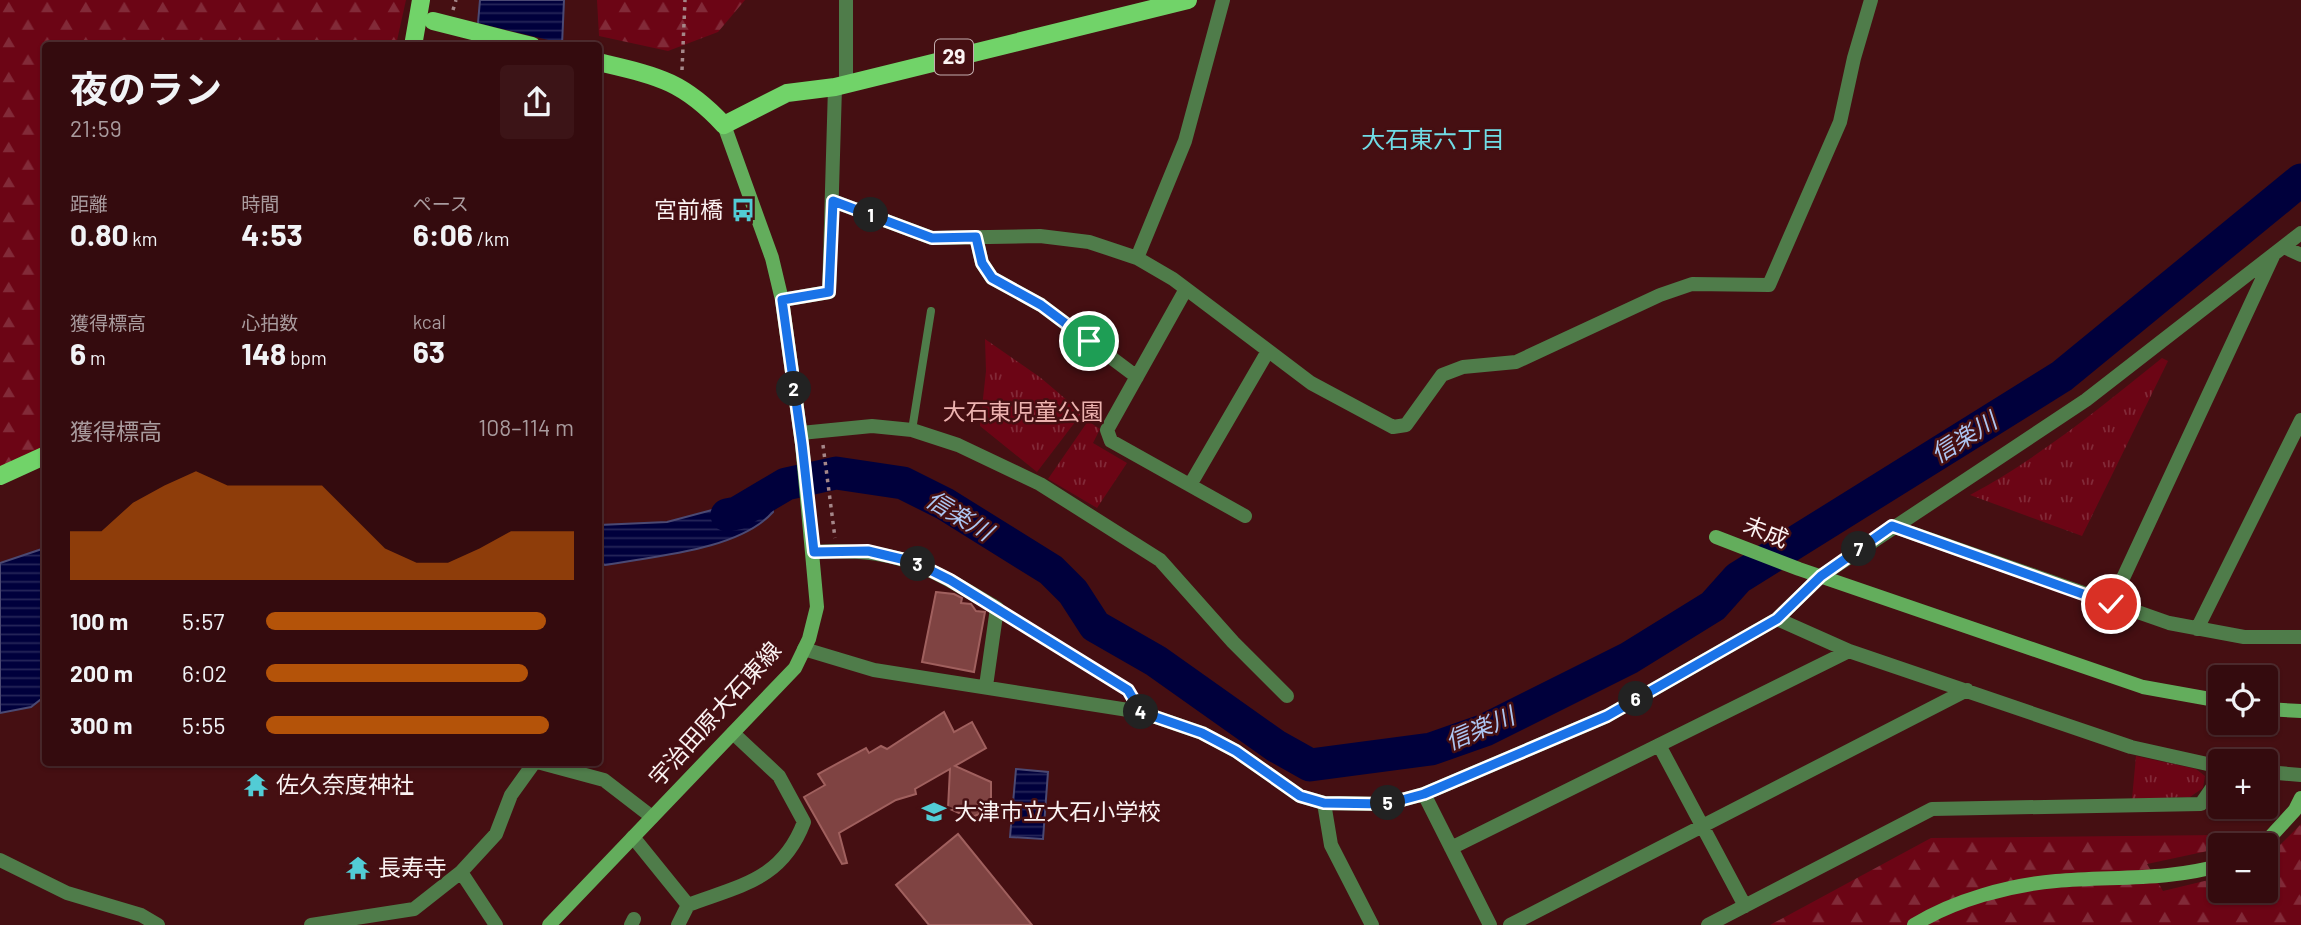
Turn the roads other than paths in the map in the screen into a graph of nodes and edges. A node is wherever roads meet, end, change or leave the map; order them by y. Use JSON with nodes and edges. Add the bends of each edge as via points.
{"nodes":[{"id":1,"x":846,"y":0,"type":"edge"},
{"id":2,"x":1188,"y":0,"type":"edge"},
{"id":3,"x":1223,"y":0,"type":"edge"},
{"id":4,"x":1871,"y":0,"type":"edge"},
{"id":5,"x":424,"y":13,"type":"edge"},
{"id":6,"x":414,"y":42,"type":"edge"},
{"id":7,"x":519,"y":42,"type":"edge"},
{"id":8,"x":602,"y":63,"type":"edge"},
{"id":9,"x":840,"y":86,"type":"junction"},
{"id":10,"x":724,"y":125,"type":"junction"},
{"id":11,"x":833,"y":201,"type":"junction"},
{"id":12,"x":2301,"y":233,"type":"edge"},
{"id":13,"x":976,"y":237,"type":"junction"},
{"id":14,"x":2279,"y":250,"type":"junction"},
{"id":15,"x":2301,"y":255,"type":"edge"},
{"id":16,"x":1137,"y":258,"type":"junction"},
{"id":17,"x":1186,"y":289,"type":"junction"},
{"id":18,"x":782,"y":300,"type":"junction"},
{"id":19,"x":931,"y":311,"type":"dead end"},
{"id":20,"x":1268,"y":351,"type":"junction"},
{"id":21,"x":1137,"y":377,"type":"junction"},
{"id":22,"x":2301,"y":420,"type":"edge"},
{"id":23,"x":912,"y":430,"type":"junction"},
{"id":24,"x":802,"y":438,"type":"junction"},
{"id":25,"x":42,"y":457,"type":"edge"},
{"id":26,"x":0,"y":476,"type":"edge"},
{"id":27,"x":1190,"y":485,"type":"junction"},
{"id":28,"x":1245,"y":516,"type":"dead end"},
{"id":29,"x":1892,"y":526,"type":"junction"},
{"id":30,"x":1716,"y":537,"type":"dead end"},
{"id":31,"x":813,"y":544,"type":"junction"},
{"id":32,"x":1821,"y":576,"type":"junction"},
{"id":33,"x":2111,"y":604,"type":"junction"},
{"id":34,"x":1777,"y":619,"type":"junction"},
{"id":35,"x":2301,"y":622,"type":"edge"},
{"id":36,"x":2197,"y":629,"type":"junction"},
{"id":37,"x":2297,"y":637,"type":"edge"},
{"id":38,"x":804,"y":649,"type":"junction"},
{"id":39,"x":1849,"y":651,"type":"junction"},
{"id":40,"x":986,"y":686,"type":"junction"},
{"id":41,"x":1967,"y":690,"type":"junction"},
{"id":42,"x":1287,"y":696,"type":"dead end"},
{"id":43,"x":2208,"y":699,"type":"edge"},
{"id":44,"x":2278,"y":710,"type":"edge"},
{"id":45,"x":2301,"y":711,"type":"edge"},
{"id":46,"x":733,"y":733,"type":"junction"},
{"id":47,"x":1659,"y":745,"type":"junction"},
{"id":48,"x":2208,"y":764,"type":"edge"},
{"id":49,"x":532,"y":766,"type":"edge"},
{"id":50,"x":552,"y":766,"type":"edge"},
{"id":51,"x":2278,"y":773,"type":"edge"},
{"id":52,"x":2301,"y":775,"type":"edge"},
{"id":53,"x":1424,"y":794,"type":"junction"},
{"id":54,"x":2208,"y":794,"type":"edge"},
{"id":55,"x":2301,"y":798,"type":"edge"},
{"id":56,"x":1324,"y":803,"type":"junction"},
{"id":57,"x":652,"y":817,"type":"junction"},
{"id":58,"x":1702,"y":826,"type":"junction"},
{"id":59,"x":2274,"y":833,"type":"edge"},
{"id":60,"x":633,"y":837,"type":"junction"},
{"id":61,"x":1451,"y":848,"type":"junction"},
{"id":62,"x":0,"y":860,"type":"edge"},
{"id":63,"x":2208,"y":870,"type":"edge"},
{"id":64,"x":461,"y":872,"type":"junction"},
{"id":65,"x":688,"y":905,"type":"junction"},
{"id":66,"x":1745,"y":906,"type":"junction"},
{"id":67,"x":158,"y":925,"type":"edge"},
{"id":68,"x":311,"y":925,"type":"edge"},
{"id":69,"x":496,"y":925,"type":"edge"},
{"id":70,"x":549,"y":925,"type":"edge"},
{"id":71,"x":678,"y":925,"type":"edge"},
{"id":72,"x":1372,"y":925,"type":"edge"},
{"id":73,"x":1490,"y":925,"type":"edge"},
{"id":74,"x":1510,"y":925,"type":"edge"},
{"id":75,"x":1708,"y":925,"type":"edge"},
{"id":76,"x":1914,"y":925,"type":"edge"}],
"edges":[{"from":1,"to":9,"type":"street"},
{"from":2,"to":9,"type":"main road","number":"29"},
{"from":3,"to":16,"type":"street","via":[[1185,141]]},
{"from":4,"to":20,"type":"street","via":[[1840,122],[1769,285],[1692,284],[1516,362],[1463,367],[1441,375],[1406,425],[1394,427],[1311,383]]},
{"from":5,"to":6,"type":"main road"},
{"from":5,"to":7,"type":"main road","bridge":true},
{"from":8,"to":10,"type":"main road","via":[[680,86]]},
{"from":9,"to":10,"type":"main road","number":"29","via":[[788,93]]},
{"from":9,"to":11,"type":"street"},
{"from":10,"to":18,"type":"street","name":"宇治田原大石東線","via":[[772,258]]},
{"from":11,"to":13,"type":"street","via":[[932,238]]},
{"from":11,"to":18,"type":"street","via":[[829,292]]},
{"from":12,"to":14,"type":"street"},
{"from":13,"to":16,"type":"street","via":[[1041,236],[1089,242]]},
{"from":13,"to":21,"type":"street","via":[[982,263],[992,278],[1041,305]]},
{"from":14,"to":15,"type":"street"},
{"from":14,"to":29,"type":"street","via":[[2086,400]]},
{"from":14,"to":33,"type":"street"},
{"from":16,"to":17,"type":"street"},
{"from":17,"to":20,"type":"street"},
{"from":17,"to":21,"type":"street"},
{"from":18,"to":24,"type":"street","name":"宇治田原大石東線"},
{"from":19,"to":23,"type":"lane"},
{"from":20,"to":27,"type":"street"},
{"from":21,"to":27,"type":"street","via":[[1107,430],[1111,441]]},
{"from":22,"to":36,"type":"street"},
{"from":23,"to":24,"type":"street","via":[[872,426]]},
{"from":23,"to":42,"type":"street","via":[[958,445],[1040,484],[1160,560]]},
{"from":24,"to":31,"type":"street","name":"宇治田原大石東線"},
{"from":25,"to":26,"type":"main road"},
{"from":27,"to":28,"type":"street"},
{"from":29,"to":32,"type":"street"},
{"from":29,"to":33,"type":"street"},
{"from":30,"to":32,"type":"street","name":"未成"},
{"from":31,"to":38,"type":"street","name":"宇治田原大石東線","via":[[817,607]]},
{"from":31,"to":40,"type":"street","via":[[902,558],[997,608]]},
{"from":32,"to":34,"type":"street"},
{"from":32,"to":43,"type":"street","name":"未成","via":[[2143,687]]},
{"from":33,"to":36,"type":"street"},
{"from":34,"to":39,"type":"street"},
{"from":34,"to":53,"type":"street","via":[[1607,716]]},
{"from":35,"to":37,"type":"street"},
{"from":36,"to":37,"type":"street"},
{"from":38,"to":40,"type":"street","via":[[874,670]]},
{"from":38,"to":46,"type":"street","name":"宇治田原大石東線","via":[[795,668]]},
{"from":39,"to":41,"type":"street"},
{"from":39,"to":47,"type":"street"},
{"from":40,"to":56,"type":"street","via":[[1141,712],[1202,733],[1300,796]]},
{"from":41,"to":48,"type":"street","via":[[2131,747]]},
{"from":41,"to":58,"type":"street"},
{"from":44,"to":45,"type":"street"},
{"from":46,"to":57,"type":"street","name":"宇治田原大石東線"},
{"from":46,"to":65,"type":"street","via":[[779,776],[804,822],[796,844],[767,875]]},
{"from":47,"to":58,"type":"street"},
{"from":47,"to":61,"type":"street"},
{"from":49,"to":64,"type":"street","via":[[511,794],[496,834]]},
{"from":50,"to":57,"type":"street","via":[[604,780]]},
{"from":51,"to":52,"type":"street"},
{"from":53,"to":56,"type":"street","via":[[1387,804]]},
{"from":53,"to":61,"type":"street"},
{"from":54,"to":66,"type":"street","via":[[2201,804],[1932,809]]},
{"from":55,"to":59,"type":"street"},
{"from":56,"to":72,"type":"street","via":[[1331,845]]},
{"from":57,"to":60,"type":"street","name":"宇治田原大石東線"},
{"from":58,"to":66,"type":"street"},
{"from":58,"to":74,"type":"street"},
{"from":60,"to":65,"type":"street"},
{"from":60,"to":70,"type":"street","name":"宇治田原大石東線"},
{"from":61,"to":73,"type":"street"},
{"from":62,"to":67,"type":"street","via":[[67,893],[141,915]]},
{"from":63,"to":76,"type":"street","via":[[2054,881],[1993,893]]},
{"from":64,"to":68,"type":"street","via":[[414,909]]},
{"from":64,"to":69,"type":"street"},
{"from":65,"to":71,"type":"street"},
{"from":66,"to":75,"type":"street"}]}
